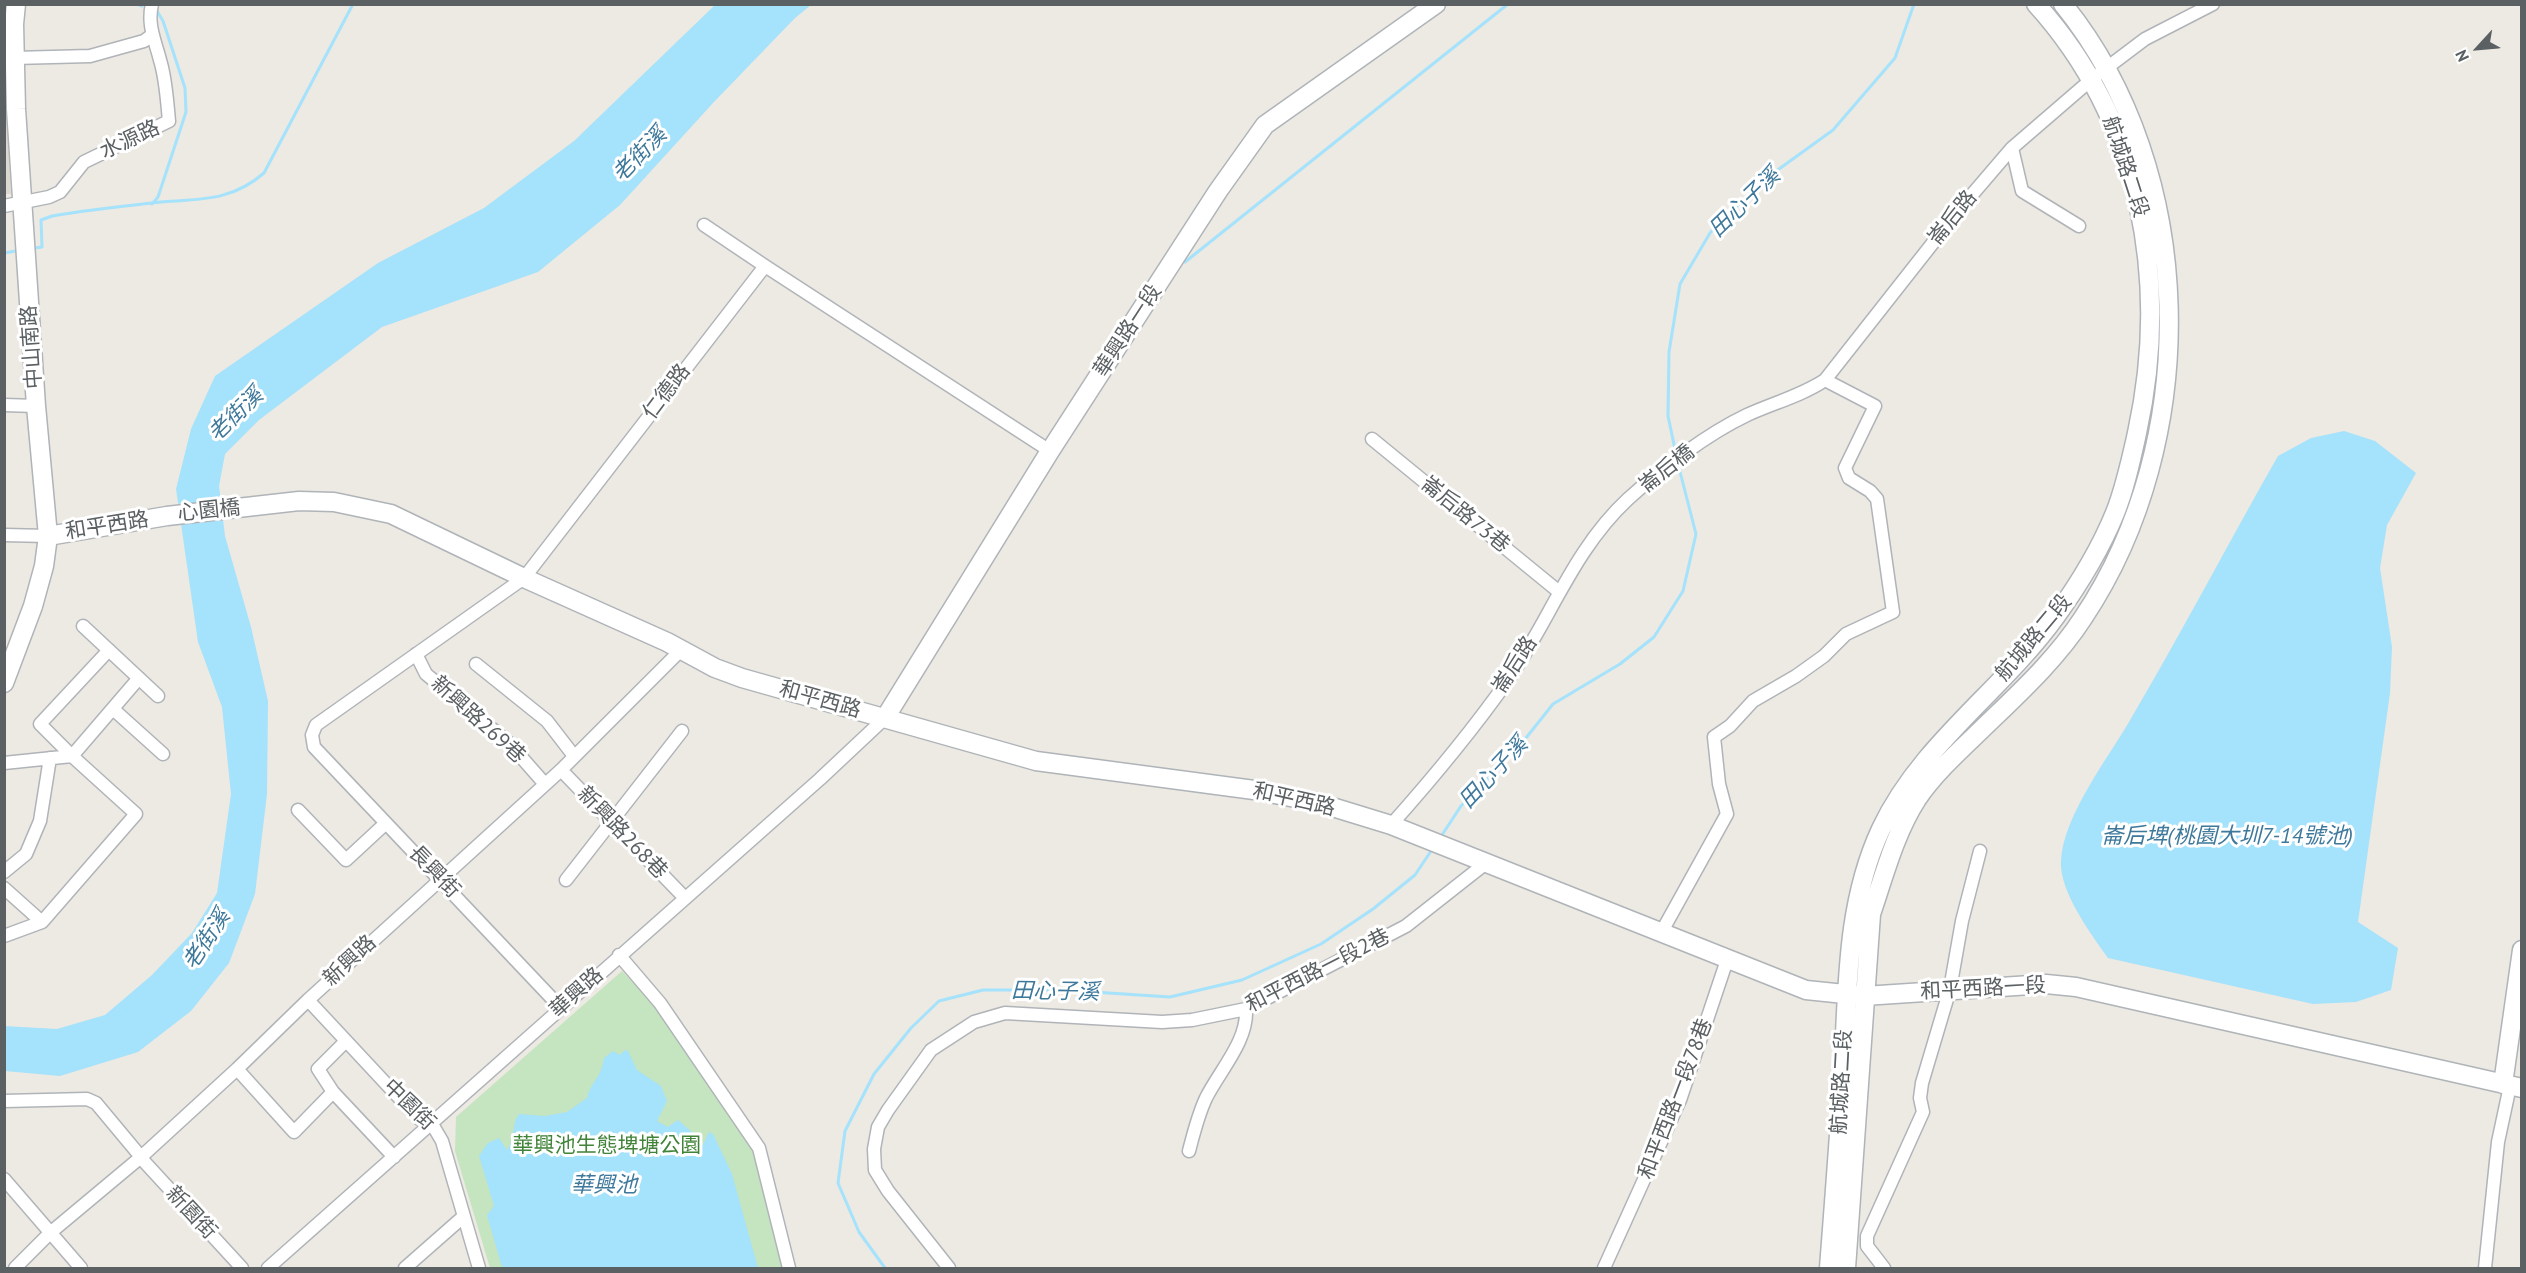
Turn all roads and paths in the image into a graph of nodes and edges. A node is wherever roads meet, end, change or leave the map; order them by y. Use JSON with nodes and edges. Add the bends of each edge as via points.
{"nodes":[{"id":1,"x":16,"y":4,"type":"edge"},
{"id":2,"x":152,"y":4,"type":"edge"},
{"id":3,"x":1436,"y":4,"type":"edge"},
{"id":4,"x":2036,"y":4,"type":"edge"},
{"id":5,"x":2063,"y":4,"type":"edge"},
{"id":6,"x":2213,"y":4,"type":"edge"},
{"id":7,"x":152,"y":35,"type":"junction"},
{"id":8,"x":14,"y":58,"type":"junction"},
{"id":9,"x":2107,"y":68,"type":"junction"},
{"id":10,"x":2092,"y":79,"type":"junction"},
{"id":11,"x":2012,"y":148,"type":"junction"},
{"id":12,"x":24,"y":203,"type":"junction"},
{"id":13,"x":4,"y":206,"type":"edge"},
{"id":14,"x":704,"y":225,"type":"dead end"},
{"id":15,"x":2079,"y":226,"type":"dead end"},
{"id":16,"x":765,"y":266,"type":"junction"},
{"id":17,"x":1825,"y":380,"type":"junction"},
{"id":18,"x":4,"y":405,"type":"edge"},
{"id":19,"x":36,"y":406,"type":"junction"},
{"id":20,"x":1372,"y":439,"type":"dead end"},
{"id":21,"x":1706,"y":439,"type":"joint"},
{"id":22,"x":1050,"y":451,"type":"junction"},
{"id":23,"x":1629,"y":499,"type":"joint"},
{"id":24,"x":252,"y":506,"type":"joint"},
{"id":25,"x":167,"y":516,"type":"joint"},
{"id":26,"x":4,"y":535,"type":"edge"},
{"id":27,"x":48,"y":536,"type":"junction"},
{"id":28,"x":524,"y":578,"type":"junction"},
{"id":29,"x":1558,"y":591,"type":"junction"},
{"id":30,"x":83,"y":626,"type":"dead end"},
{"id":31,"x":109,"y":650,"type":"junction"},
{"id":32,"x":681,"y":650,"type":"junction"},
{"id":33,"x":416,"y":654,"type":"junction"},
{"id":34,"x":476,"y":664,"type":"dead end"},
{"id":35,"x":139,"y":678,"type":"junction"},
{"id":36,"x":4,"y":683,"type":"edge"},
{"id":37,"x":158,"y":696,"type":"dead end"},
{"id":38,"x":113,"y":709,"type":"junction"},
{"id":39,"x":885,"y":718,"type":"junction"},
{"id":40,"x":682,"y":731,"type":"dead end"},
{"id":41,"x":312,"y":735,"type":"joint"},
{"id":42,"x":163,"y":754,"type":"dead end"},
{"id":43,"x":72,"y":756,"type":"junction"},
{"id":44,"x":574,"y":756,"type":"junction"},
{"id":45,"x":50,"y":758,"type":"junction"},
{"id":46,"x":4,"y":763,"type":"edge"},
{"id":47,"x":561,"y":770,"type":"junction"},
{"id":48,"x":544,"y":783,"type":"junction"},
{"id":49,"x":298,"y":810,"type":"dead end"},
{"id":50,"x":386,"y":823,"type":"junction"},
{"id":51,"x":612,"y":823,"type":"junction"},
{"id":52,"x":1390,"y":825,"type":"junction"},
{"id":53,"x":1980,"y":851,"type":"dead end"},
{"id":54,"x":1460,"y":853,"type":"joint"},
{"id":55,"x":1486,"y":863,"type":"junction"},
{"id":56,"x":4,"y":872,"type":"edge"},
{"id":57,"x":440,"y":878,"type":"junction"},
{"id":58,"x":566,"y":880,"type":"dead end"},
{"id":59,"x":4,"y":888,"type":"edge"},
{"id":60,"x":684,"y":897,"type":"junction"},
{"id":61,"x":42,"y":922,"type":"junction"},
{"id":62,"x":1661,"y":933,"type":"junction"},
{"id":63,"x":4,"y":936,"type":"edge"},
{"id":64,"x":2522,"y":951,"type":"edge"},
{"id":65,"x":619,"y":955,"type":"junction"},
{"id":66,"x":1727,"y":960,"type":"junction"},
{"id":67,"x":1949,"y":990,"type":"junction"},
{"id":68,"x":2519,"y":994,"type":"edge"},
{"id":69,"x":1856,"y":995,"type":"junction"},
{"id":70,"x":308,"y":1000,"type":"junction"},
{"id":71,"x":561,"y":1008,"type":"junction"},
{"id":72,"x":1246,"y":1010,"type":"junction"},
{"id":73,"x":346,"y":1041,"type":"junction"},
{"id":74,"x":237,"y":1069,"type":"junction"},
{"id":75,"x":2512,"y":1086,"type":"edge"},
{"id":76,"x":333,"y":1092,"type":"junction"},
{"id":77,"x":4,"y":1101,"type":"edge"},
{"id":78,"x":432,"y":1124,"type":"junction"},
{"id":79,"x":1189,"y":1151,"type":"dead end"},
{"id":80,"x":140,"y":1157,"type":"junction"},
{"id":81,"x":394,"y":1157,"type":"junction"},
{"id":82,"x":4,"y":1179,"type":"edge"},
{"id":83,"x":463,"y":1217,"type":"junction"},
{"id":84,"x":50,"y":1233,"type":"junction"},
{"id":85,"x":15,"y":1269,"type":"edge"},
{"id":86,"x":81,"y":1269,"type":"edge"},
{"id":87,"x":242,"y":1269,"type":"edge"},
{"id":88,"x":268,"y":1269,"type":"edge"},
{"id":89,"x":405,"y":1269,"type":"edge"},
{"id":90,"x":479,"y":1269,"type":"edge"},
{"id":91,"x":789,"y":1269,"type":"edge"},
{"id":92,"x":949,"y":1269,"type":"edge"},
{"id":93,"x":1604,"y":1269,"type":"edge"},
{"id":94,"x":1829,"y":1269,"type":"edge"},
{"id":95,"x":1846,"y":1269,"type":"edge"},
{"id":96,"x":1884,"y":1269,"type":"edge"},
{"id":97,"x":2485,"y":1269,"type":"edge"}],
"edges":[{"from":1,"to":8,"type":"street","name":"中山南路"},
{"from":2,"to":7,"type":"street","name":"水源路"},
{"from":3,"to":22,"type":"street","name":"華興路一段","via":[[1265,125]]},
{"from":4,"to":10,"type":"street","name":"航城路二段"},
{"from":5,"to":9,"type":"street","name":"航城路二段"},
{"from":6,"to":9,"type":"street","name":"崙后路","via":[[2145,39]]},
{"from":7,"to":8,"type":"street","via":[[144,41],[90,56]]},
{"from":7,"to":12,"type":"street","name":"水源路","via":[[161,61],[169,121],[84,162],[60,192]]},
{"from":8,"to":12,"type":"street","name":"中山南路"},
{"from":9,"to":10,"type":"street","name":"崙后路"},
{"from":9,"to":69,"type":"street","name":"航城路二段","via":[[2152,183],[2164,239],[2169,356],[2160,426],[2115,564],[2084,617],[2051,662],[1951,759],[1917,800],[1888,862],[1871,914]]},
{"from":10,"to":11,"type":"street","name":"崙后路"},
{"from":10,"to":69,"type":"street","name":"航城路二段","via":[[2130,168],[2146,233],[2151,325],[2148,385],[2130,466],[2116,512],[2098,551],[2055,617],[1920,766],[1895,802],[1880,831],[1853,919]]},
{"from":11,"to":15,"type":"street","via":[[2022,191]]},
{"from":11,"to":17,"type":"street","name":"崙后路"},
{"from":12,"to":13,"type":"street"},
{"from":12,"to":19,"type":"street","name":"中山南路"},
{"from":14,"to":16,"type":"street"},
{"from":16,"to":22,"type":"street"},
{"from":16,"to":28,"type":"street","name":"仁德路"},
{"from":17,"to":21,"type":"street","name":"崙后路"},
{"from":17,"to":62,"type":"street","via":[[1875,406],[1845,468],[1849,478],[1877,499],[1893,612],[1846,634],[1824,656],[1753,701],[1714,737],[1727,814]]},
{"from":18,"to":19,"type":"street"},
{"from":19,"to":27,"type":"street","name":"中山南路"},
{"from":20,"to":29,"type":"street","name":"崙后路73巷"},
{"from":21,"to":23,"type":"street","name":"崙后橋"},
{"from":22,"to":39,"type":"street","name":"華興路一段"},
{"from":23,"to":29,"type":"street","name":"崙后路","via":[[1605,523]]},
{"from":24,"to":25,"type":"street","name":"心園橋"},
{"from":24,"to":28,"type":"street","name":"和平西路","via":[[334,502],[391,514]]},
{"from":25,"to":27,"type":"street","name":"和平西路"},
{"from":26,"to":27,"type":"street"},
{"from":27,"to":36,"type":"street","name":"中山南路","via":[[33,606]]},
{"from":28,"to":32,"type":"street","name":"和平西路"},
{"from":28,"to":33,"type":"street","name":"仁德路"},
{"from":29,"to":52,"type":"street","name":"崙后路","via":[[1508,679]]},
{"from":30,"to":31,"type":"street"},
{"from":31,"to":35,"type":"street"},
{"from":31,"to":43,"type":"street","via":[[40,724]]},
{"from":32,"to":39,"type":"street","name":"和平西路","via":[[742,678]]},
{"from":32,"to":44,"type":"street","name":"新興路"},
{"from":33,"to":41,"type":"street","name":"仁德路","via":[[316,725]]},
{"from":33,"to":48,"type":"street","name":"新興路269巷","via":[[426,674],[508,742]]},
{"from":34,"to":44,"type":"street","via":[[547,721]]},
{"from":35,"to":37,"type":"street"},
{"from":35,"to":38,"type":"street"},
{"from":38,"to":42,"type":"street"},
{"from":38,"to":43,"type":"street"},
{"from":39,"to":52,"type":"street","name":"和平西路","via":[[1036,761],[1254,790],[1316,802]]},
{"from":39,"to":60,"type":"street","name":"華興路"},
{"from":40,"to":51,"type":"street"},
{"from":41,"to":50,"type":"street","name":"長興街","via":[[314,747]]},
{"from":43,"to":45,"type":"street"},
{"from":43,"to":61,"type":"street","via":[[136,814]]},
{"from":44,"to":47,"type":"street","name":"新興路"},
{"from":45,"to":46,"type":"street"},
{"from":45,"to":56,"type":"street","via":[[40,821],[27,854]]},
{"from":47,"to":48,"type":"street","name":"新興路"},
{"from":47,"to":51,"type":"street","name":"新興路268巷"},
{"from":48,"to":57,"type":"street","name":"新興路"},
{"from":49,"to":50,"type":"street","via":[[346,860]]},
{"from":50,"to":57,"type":"street","name":"長興街"},
{"from":51,"to":58,"type":"street"},
{"from":51,"to":60,"type":"street","name":"新興路268巷"},
{"from":52,"to":54,"type":"street","name":"和平西路"},
{"from":53,"to":67,"type":"street"},
{"from":54,"to":55,"type":"street","name":"和平西路一段"},
{"from":55,"to":62,"type":"street","name":"和平西路一段"},
{"from":55,"to":72,"type":"street","name":"和平西路一段2巷","via":[[1406,926]]},
{"from":57,"to":70,"type":"street","name":"新興路"},
{"from":57,"to":71,"type":"street","name":"長興街"},
{"from":59,"to":61,"type":"street"},
{"from":60,"to":65,"type":"street","name":"華興路"},
{"from":61,"to":63,"type":"street"},
{"from":62,"to":66,"type":"street","name":"和平西路一段"},
{"from":64,"to":68,"type":"street"},
{"from":65,"to":71,"type":"street","name":"華興路"},
{"from":65,"to":91,"type":"street","via":[[660,1003],[759,1148]]},
{"from":66,"to":69,"type":"street","name":"和平西路一段","via":[[1806,990]]},
{"from":66,"to":93,"type":"street","name":"和平西路一段78巷","via":[[1680,1100]]},
{"from":67,"to":69,"type":"street","name":"和平西路一段"},
{"from":67,"to":75,"type":"street","name":"和平西路一段","via":[[2046,984],[2076,987]]},
{"from":67,"to":96,"type":"street","via":[[1922,1083],[1923,1112],[1867,1236],[1867,1246]]},
{"from":68,"to":75,"type":"street"},
{"from":69,"to":94,"type":"street","name":"航城路二段"},
{"from":69,"to":95,"type":"street","name":"航城路二段"},
{"from":70,"to":73,"type":"street","name":"中園街"},
{"from":70,"to":74,"type":"street","name":"新興路"},
{"from":71,"to":78,"type":"street","name":"華興路"},
{"from":72,"to":79,"type":"street","via":[[1247,1021],[1199,1114]]},
{"from":72,"to":92,"type":"street","name":"和平西路一段2巷","via":[[1162,1022],[1005,1013],[974,1022],[931,1050],[878,1127],[875,1170]]},
{"from":73,"to":76,"type":"street","via":[[318,1070]]},
{"from":73,"to":78,"type":"street","name":"中園街","via":[[418,1118]]},
{"from":74,"to":76,"type":"street","via":[[294,1132]]},
{"from":74,"to":80,"type":"street","name":"新興路"},
{"from":75,"to":97,"type":"street","via":[[2498,1142]]},
{"from":76,"to":81,"type":"street"},
{"from":77,"to":80,"type":"street","name":"新園街","via":[[87,1099],[96,1103]]},
{"from":78,"to":81,"type":"street","name":"華興路"},
{"from":78,"to":83,"type":"street","name":"中園街","via":[[442,1141]]},
{"from":80,"to":84,"type":"street","name":"新興路"},
{"from":80,"to":87,"type":"street","name":"新園街"},
{"from":81,"to":88,"type":"street","name":"華興路"},
{"from":82,"to":84,"type":"street"},
{"from":83,"to":89,"type":"street"},
{"from":83,"to":90,"type":"street","name":"中園街"},
{"from":84,"to":85,"type":"street","name":"新興路"},
{"from":84,"to":86,"type":"street"}]}
